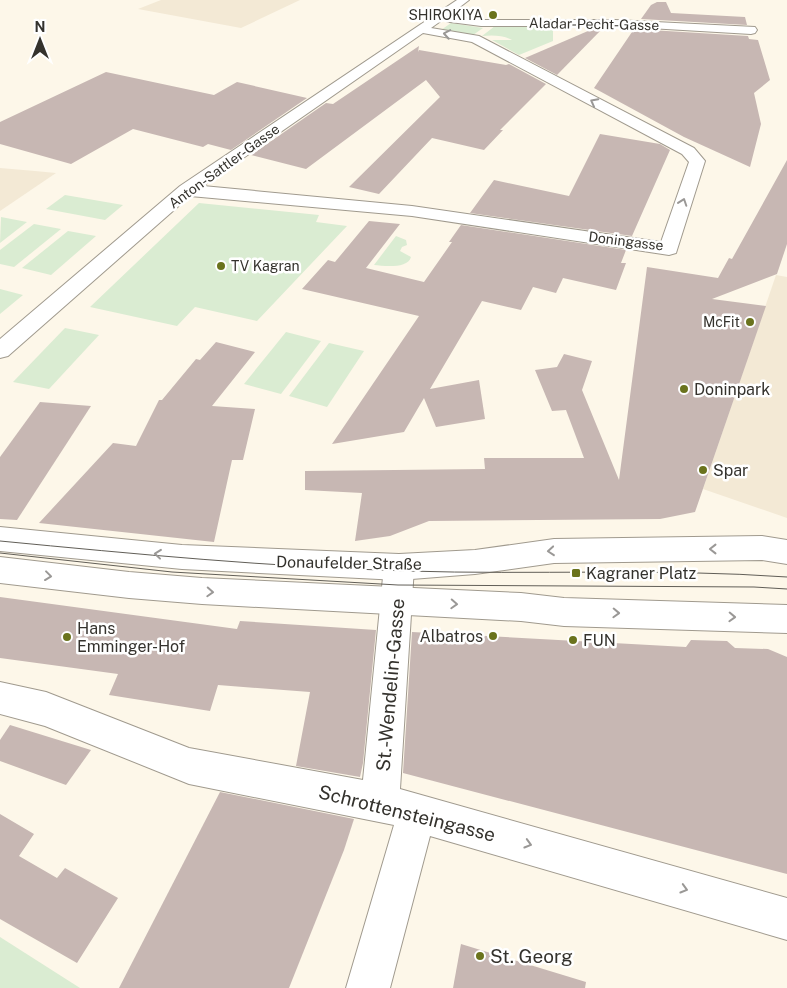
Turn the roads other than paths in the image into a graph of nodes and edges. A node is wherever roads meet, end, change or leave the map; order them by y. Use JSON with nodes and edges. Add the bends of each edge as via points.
{"nodes":[{"id":1,"x":464,"y":0,"type":"edge"},
{"id":2,"x":437,"y":17,"type":"junction"},
{"id":3,"x":420,"y":29,"type":"junction"},
{"id":4,"x":750,"y":30,"type":"dead end"},
{"id":5,"x":186,"y":190,"type":"junction"},
{"id":6,"x":0,"y":351,"type":"edge"},
{"id":7,"x":0,"y":539,"type":"edge"},
{"id":8,"x":787,"y":552,"type":"edge"},
{"id":9,"x":0,"y":570,"type":"edge"},
{"id":10,"x":398,"y":579,"type":"junction"},
{"id":11,"x":787,"y":619,"type":"edge"},
{"id":12,"x":0,"y":698,"type":"edge"},
{"id":13,"x":399,"y":807,"type":"junction"},
{"id":14,"x":787,"y":919,"type":"edge"},
{"id":15,"x":368,"y":988,"type":"edge"}],
"edges":[{"from":1,"to":2,"type":"street","name":"Anton-Sattler-Gasse"},
{"from":2,"to":3,"type":"street","name":"Anton-Sattler-Gasse"},
{"from":2,"to":4,"type":"street","name":"Aladar-Pecht-Gasse","via":[[481,23],[615,23]]},
{"from":3,"to":5,"type":"street","name":"Anton-Sattler-Gasse"},
{"from":5,"to":3,"type":"street","name":"Doningasse","one_way":true,"via":[[412,211],[669,249],[696,162],[688,151],[475,39]]},
{"from":5,"to":6,"type":"street","name":"Anton-Sattler-Gasse"},
{"from":10,"to":7,"type":"street","name":"Donaufelder Straße","one_way":true},
{"from":8,"to":10,"type":"street","name":"Donaufelder Straße","one_way":true,"via":[[762,548],[554,551],[474,562]]},
{"from":9,"to":10,"type":"street","name":"Donaufelder Straße","one_way":true,"via":[[202,591]]},
{"from":10,"to":11,"type":"street","name":"Donaufelder Straße","one_way":true,"via":[[521,607],[564,612]]},
{"from":10,"to":13,"type":"street","name":"St.-Wendelin-Gasse"},
{"from":12,"to":13,"type":"street","name":"Schrottensteingasse","via":[[46,710],[189,766]]},
{"from":13,"to":14,"type":"street","name":"Schrottensteingasse","one_way":true},
{"from":13,"to":15,"type":"street","name":"St.-Wendelin-Gasse"}]}
